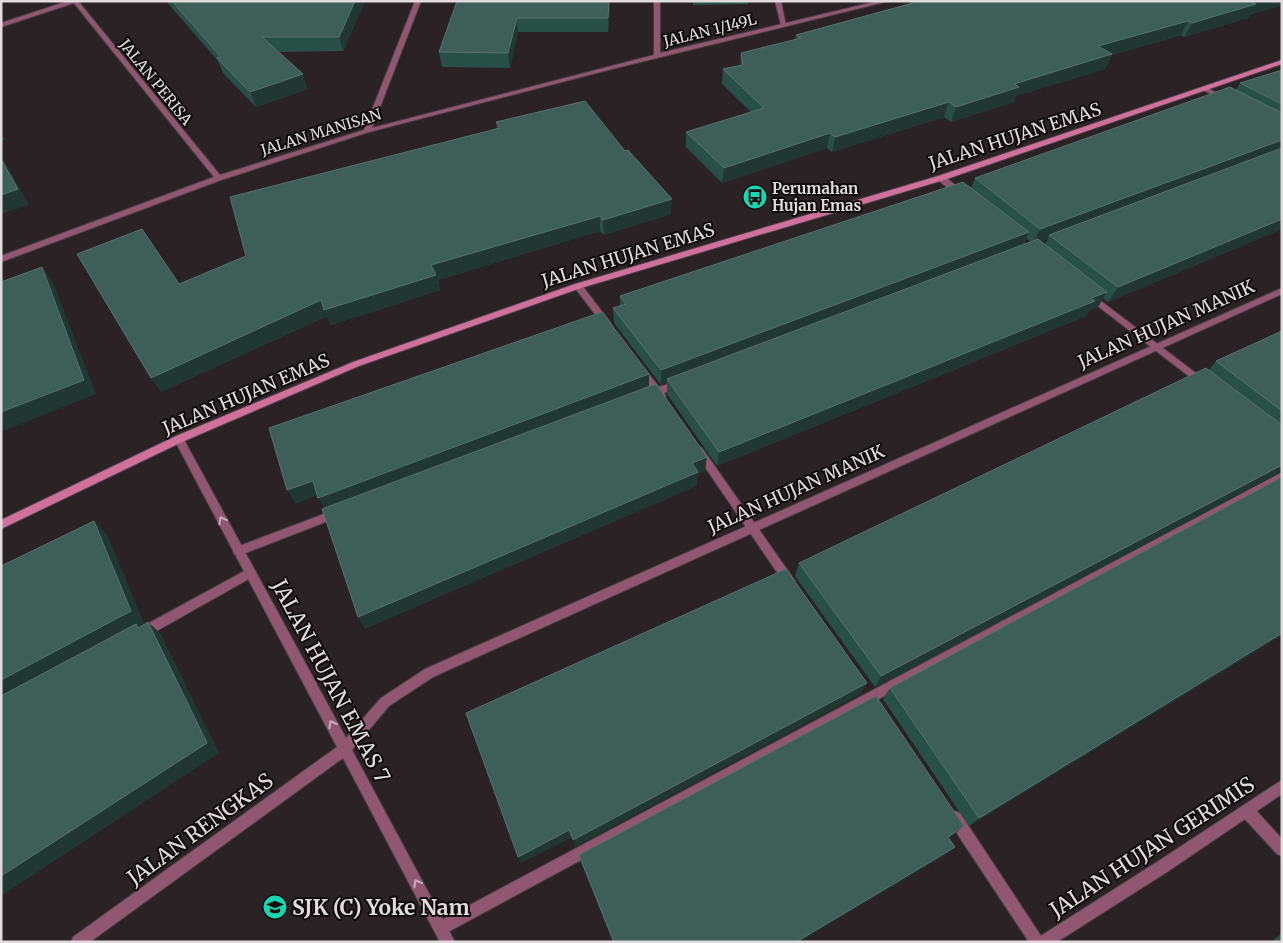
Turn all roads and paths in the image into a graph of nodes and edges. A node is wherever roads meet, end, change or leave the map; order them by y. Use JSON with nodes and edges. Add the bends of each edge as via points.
{"nodes":[{"id":1,"x":75,"y":1,"type":"edge"},
{"id":2,"x":418,"y":1,"type":"edge"},
{"id":3,"x":657,"y":1,"type":"edge"},
{"id":4,"x":778,"y":1,"type":"edge"},
{"id":5,"x":886,"y":1,"type":"edge"},
{"id":6,"x":864,"y":4,"type":"edge"},
{"id":7,"x":1,"y":25,"type":"edge"},
{"id":8,"x":784,"y":25,"type":"junction"},
{"id":9,"x":657,"y":56,"type":"junction"},
{"id":10,"x":1282,"y":62,"type":"edge"},
{"id":11,"x":1204,"y":90,"type":"junction"},
{"id":12,"x":1229,"y":101,"type":"edge"},
{"id":13,"x":367,"y":131,"type":"junction"},
{"id":14,"x":218,"y":178,"type":"junction"},
{"id":15,"x":941,"y":178,"type":"junction"},
{"id":16,"x":971,"y":202,"type":"edge"},
{"id":17,"x":1,"y":259,"type":"edge"},
{"id":18,"x":578,"y":286,"type":"junction"},
{"id":19,"x":1078,"y":286,"type":"edge"},
{"id":20,"x":1282,"y":291,"type":"edge"},
{"id":21,"x":612,"y":331,"type":"edge"},
{"id":22,"x":1157,"y":347,"type":"junction"},
{"id":23,"x":635,"y":361,"type":"edge"},
{"id":24,"x":686,"y":381,"type":"edge"},
{"id":25,"x":1212,"y":390,"type":"edge"},
{"id":26,"x":658,"y":392,"type":"junction"},
{"id":27,"x":639,"y":398,"type":"edge"},
{"id":28,"x":669,"y":408,"type":"edge"},
{"id":29,"x":179,"y":439,"type":"junction"},
{"id":30,"x":691,"y":440,"type":"edge"},
{"id":31,"x":1282,"y":476,"type":"edge"},
{"id":32,"x":350,"y":508,"type":"edge"},
{"id":33,"x":1,"y":525,"type":"edge"},
{"id":34,"x":752,"y":528,"type":"junction"},
{"id":35,"x":238,"y":551,"type":"junction"},
{"id":36,"x":250,"y":573,"type":"junction"},
{"id":37,"x":798,"y":592,"type":"edge"},
{"id":38,"x":130,"y":639,"type":"edge"},
{"id":39,"x":345,"y":749,"type":"junction"},
{"id":40,"x":1282,"y":786,"type":"edge"},
{"id":41,"x":1247,"y":810,"type":"junction"},
{"id":42,"x":950,"y":811,"type":"edge"},
{"id":43,"x":1282,"y":849,"type":"edge"},
{"id":44,"x":440,"y":928,"type":"junction"},
{"id":45,"x":78,"y":942,"type":"edge"},
{"id":46,"x":448,"y":942,"type":"edge"},
{"id":47,"x":1038,"y":942,"type":"edge"},
{"id":48,"x":1044,"y":942,"type":"edge"}],
"edges":[{"from":1,"to":7,"type":"street"},
{"from":1,"to":14,"type":"street","name":"JALAN PERISA"},
{"from":2,"to":13,"type":"street"},
{"from":3,"to":9,"type":"street"},
{"from":4,"to":8,"type":"street"},
{"from":5,"to":6,"type":"street","name":"JALAN 1/149L"},
{"from":6,"to":8,"type":"street","name":"JALAN 1/149L"},
{"from":8,"to":9,"type":"street","name":"JALAN 1/149L"},
{"from":9,"to":13,"type":"street","name":"JALAN MANISAN"},
{"from":10,"to":11,"type":"street","name":"JALAN HUJAN EMAS"},
{"from":11,"to":12,"type":"street"},
{"from":11,"to":15,"type":"street","name":"JALAN HUJAN EMAS"},
{"from":13,"to":14,"type":"street","name":"JALAN MANISAN"},
{"from":14,"to":17,"type":"street","name":"JALAN MANISAN"},
{"from":15,"to":16,"type":"street"},
{"from":15,"to":18,"type":"street","name":"JALAN HUJAN EMAS"},
{"from":18,"to":21,"type":"street"},
{"from":18,"to":29,"type":"street","name":"JALAN HUJAN EMAS","via":[[356,364]]},
{"from":19,"to":22,"type":"street"},
{"from":20,"to":22,"type":"street","name":"JALAN HUJAN MANIK"},
{"from":22,"to":25,"type":"street"},
{"from":22,"to":34,"type":"street","name":"JALAN HUJAN MANIK"},
{"from":23,"to":26,"type":"street"},
{"from":24,"to":26,"type":"street"},
{"from":26,"to":27,"type":"street"},
{"from":26,"to":28,"type":"street"},
{"from":29,"to":33,"type":"street","name":"JALAN HUJAN EMAS"},
{"from":35,"to":29,"type":"street","name":"JALAN HUJAN EMAS 7","one_way":true},
{"from":30,"to":34,"type":"street"},
{"from":31,"to":44,"type":"street"},
{"from":32,"to":35,"type":"street"},
{"from":34,"to":37,"type":"street"},
{"from":34,"to":39,"type":"street","name":"JALAN HUJAN MANIK","via":[[429,673],[385,702]]},
{"from":35,"to":36,"type":"street","name":"JALAN HUJAN EMAS 7"},
{"from":36,"to":38,"type":"street"},
{"from":39,"to":36,"type":"street","name":"JALAN HUJAN EMAS 7","one_way":true},
{"from":44,"to":39,"type":"street","name":"JALAN HUJAN EMAS 7","one_way":true},
{"from":39,"to":45,"type":"street","name":"JALAN RENGKAS"},
{"from":40,"to":41,"type":"street","name":"JALAN HUJAN GERIMIS"},
{"from":41,"to":43,"type":"street"},
{"from":41,"to":48,"type":"street","name":"JALAN HUJAN GERIMIS"},
{"from":42,"to":47,"type":"street"},
{"from":44,"to":46,"type":"street","name":"JALAN HUJAN EMAS 7"}]}
